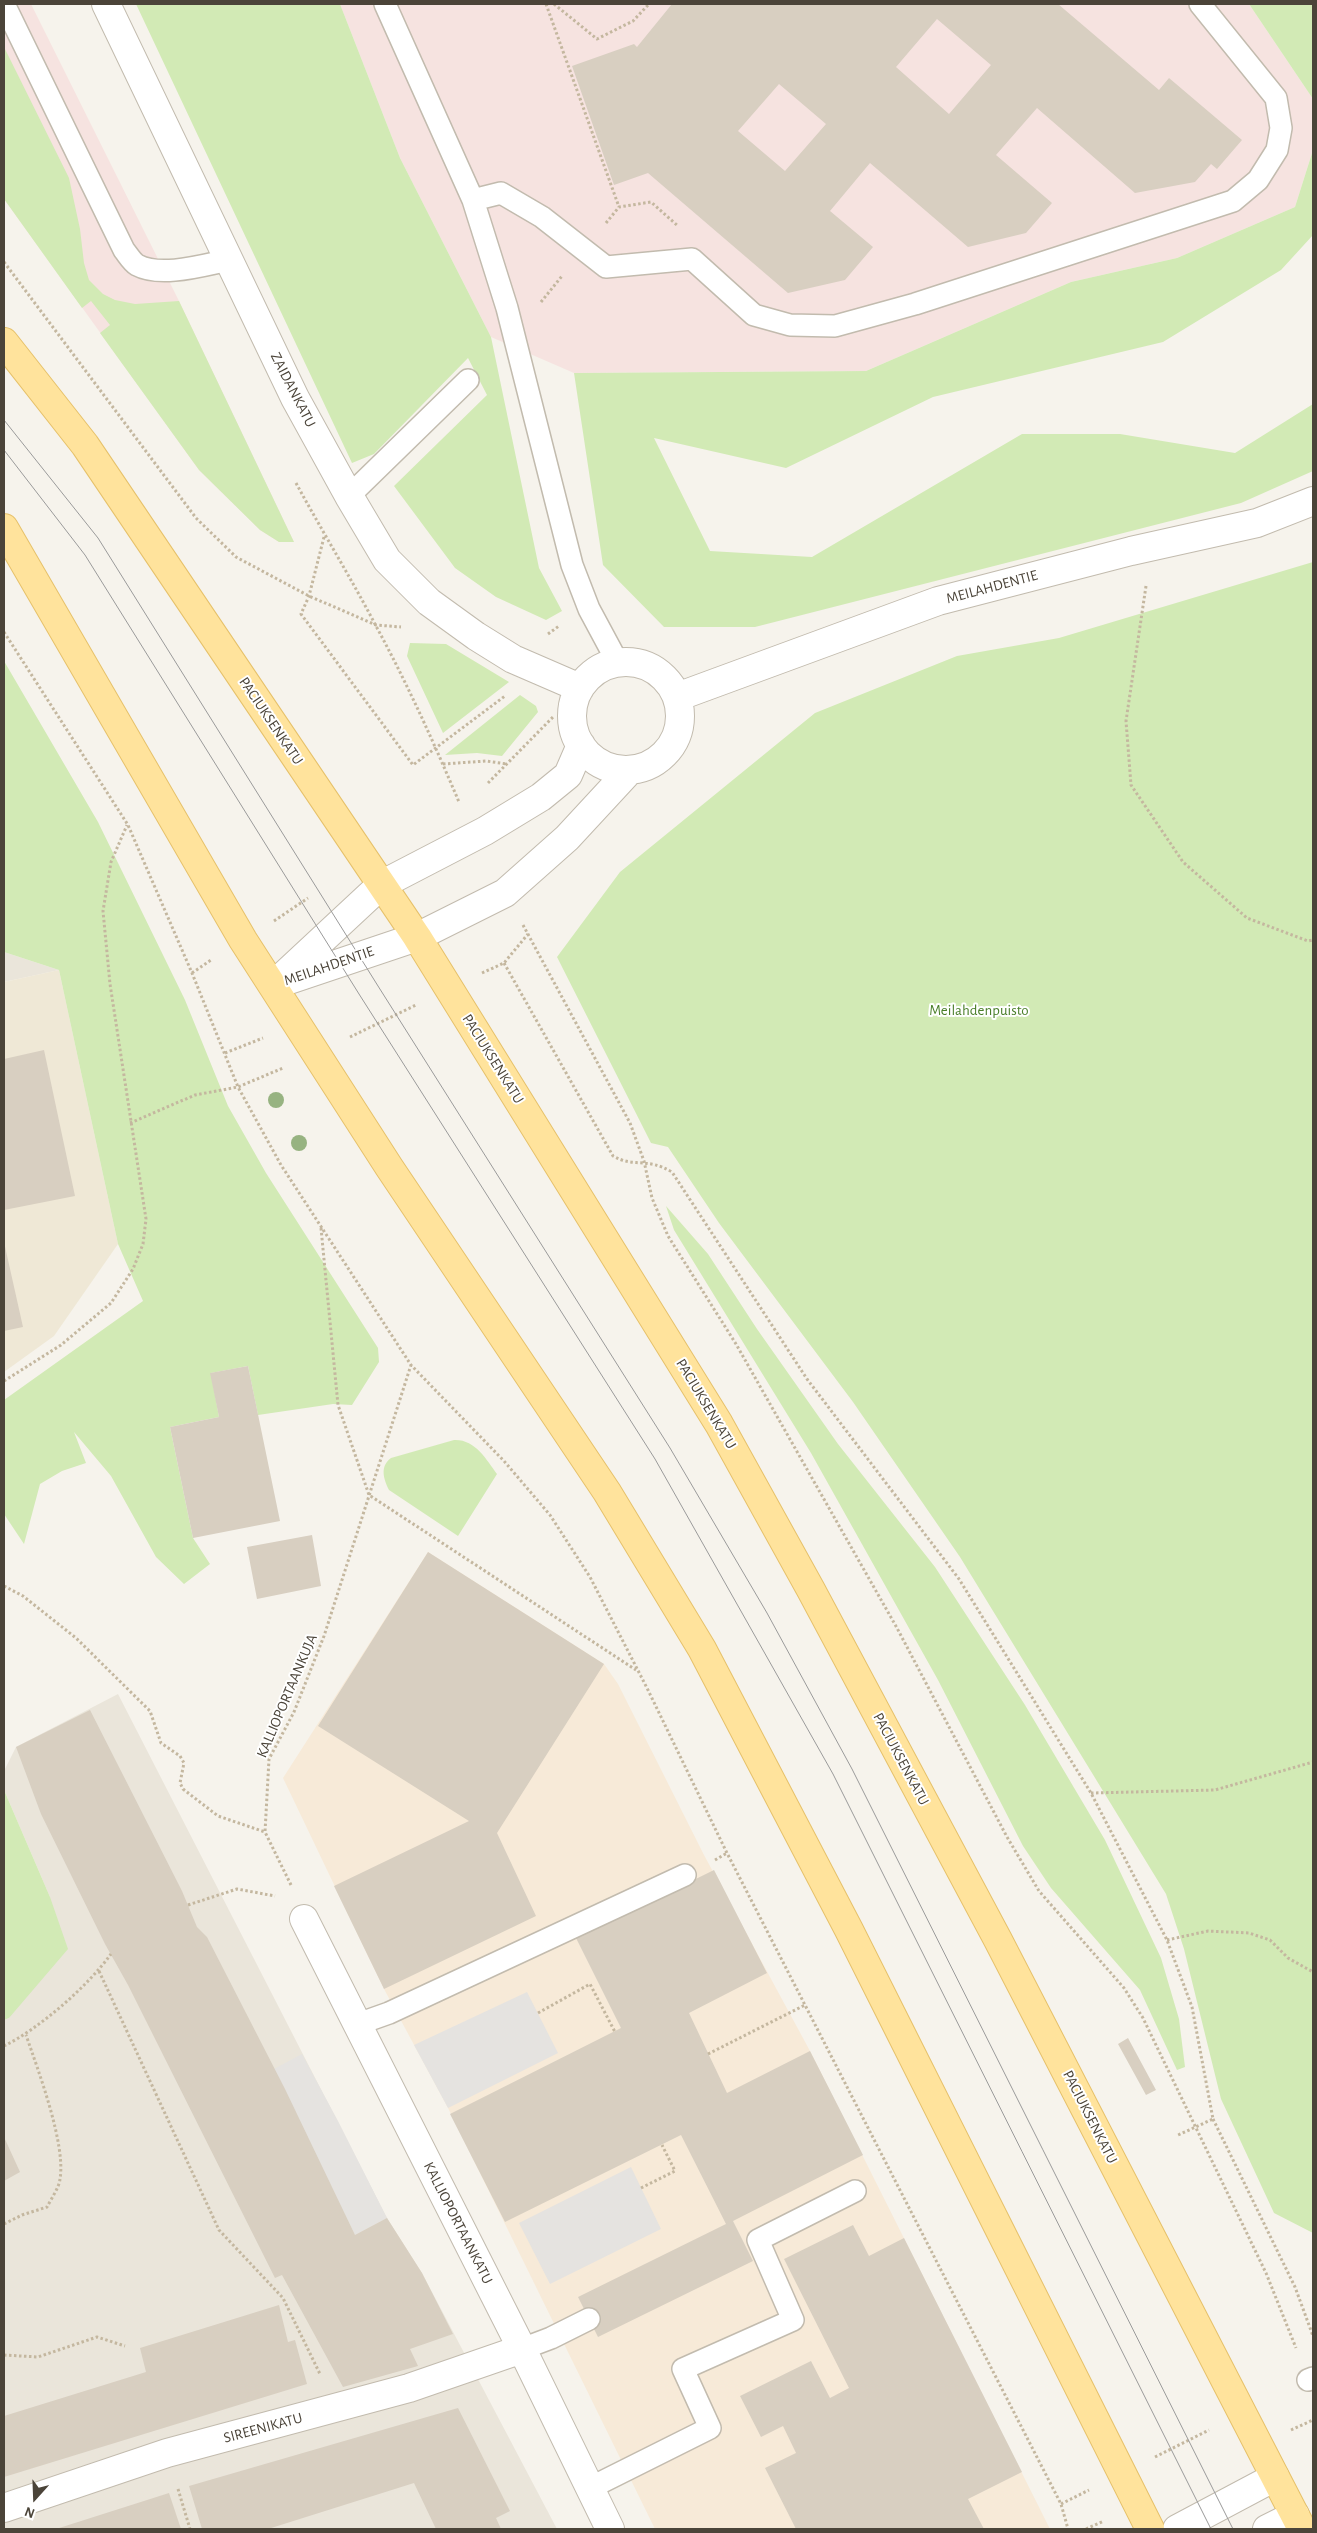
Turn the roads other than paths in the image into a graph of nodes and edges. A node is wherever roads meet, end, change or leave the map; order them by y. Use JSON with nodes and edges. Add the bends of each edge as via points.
{"nodes":[{"id":1,"x":4,"y":4,"type":"edge"},
{"id":2,"x":106,"y":4,"type":"edge"},
{"id":3,"x":385,"y":4,"type":"edge"},
{"id":4,"x":1200,"y":4,"type":"edge"},
{"id":5,"x":473,"y":200,"type":"junction"},
{"id":6,"x":230,"y":260,"type":"junction"},
{"id":7,"x":4,"y":342,"type":"edge"},
{"id":8,"x":468,"y":380,"type":"dead end"},
{"id":9,"x":349,"y":496,"type":"junction"},
{"id":10,"x":1313,"y":500,"type":"edge"},
{"id":11,"x":4,"y":528,"type":"edge"},
{"id":12,"x":618,"y":663,"type":"junction"},
{"id":13,"x":577,"y":694,"type":"junction"},
{"id":14,"x":677,"y":697,"type":"junction"},
{"id":15,"x":581,"y":745,"type":"junction"},
{"id":16,"x":629,"y":771,"type":"junction"},
{"id":17,"x":382,"y":885,"type":"junction"},
{"id":18,"x":417,"y":937,"type":"junction"},
{"id":19,"x":274,"y":985,"type":"junction"},
{"id":20,"x":685,"y":1875,"type":"dead end"},
{"id":21,"x":301,"y":1909,"type":"road end"},
{"id":22,"x":358,"y":2024,"type":"junction"},
{"id":23,"x":855,"y":2191,"type":"dead end"},
{"id":24,"x":589,"y":2318,"type":"dead end"},
{"id":25,"x":522,"y":2349,"type":"junction"},
{"id":26,"x":1275,"y":2477,"type":"junction"},
{"id":27,"x":590,"y":2488,"type":"junction"},
{"id":28,"x":4,"y":2508,"type":"edge"},
{"id":29,"x":1298,"y":2522,"type":"edge"},
{"id":30,"x":610,"y":2529,"type":"edge"},
{"id":31,"x":1150,"y":2529,"type":"edge"},
{"id":32,"x":1177,"y":2529,"type":"edge"},
{"id":33,"x":1268,"y":2529,"type":"edge"}],
"edges":[{"from":1,"to":6,"type":"lane","via":[[124,250],[135,264],[152,271]]},
{"from":2,"to":6,"type":"street","name":"ZAIDANKATU"},
{"from":3,"to":5,"type":"lane"},
{"from":4,"to":5,"type":"lane","via":[[1276,98],[1281,128],[1277,150],[1258,180],[1233,201],[844,324],[790,325],[754,315],[692,259],[606,267],[542,217],[501,193]]},
{"from":5,"to":12,"type":"lane","via":[[507,308],[572,565],[589,609]]},
{"from":6,"to":9,"type":"street","name":"ZAIDANKATU","via":[[295,398]]},
{"from":7,"to":17,"type":"main road","name":"PACIUKSENKATU","via":[[85,445]]},
{"from":8,"to":9,"type":"lane"},
{"from":9,"to":13,"type":"street","name":"ZAIDANKATU","via":[[387,560],[429,602],[513,659]]},
{"from":10,"to":14,"type":"street","name":"MEILAHDENTIE","via":[[1257,523],[1131,551],[938,601]]},
{"from":11,"to":19,"type":"main road","via":[[244,940]]},
{"from":12,"to":13,"type":"street","via":[[596,671]]},
{"from":12,"to":14,"type":"street","via":[[637,663],[654,670],[668,681]]},
{"from":13,"to":15,"type":"street","via":[[571,715],[572,729]]},
{"from":14,"to":16,"type":"street","via":[[681,714],[672,746],[661,759]]},
{"from":15,"to":16,"type":"street","via":[[593,759],[610,768]]},
{"from":15,"to":17,"type":"street","name":"MEILAHDENTIE","via":[[568,775],[542,797],[486,831]]},
{"from":16,"to":18,"type":"street","name":"MEILAHDENTIE","via":[[567,838],[505,893]]},
{"from":17,"to":18,"type":"main road","name":"PACIUKSENKATU"},
{"from":17,"to":19,"type":"street","name":"MEILAHDENTIE"},
{"from":18,"to":19,"type":"street","name":"MEILAHDENTIE"},
{"from":18,"to":26,"type":"main road","name":"PACIUKSENKATU","via":[[724,1433],[998,1940]]},
{"from":19,"to":31,"type":"main road","via":[[390,1167],[607,1492],[702,1649],[862,1954]]},
{"from":20,"to":22,"type":"lane","via":[[389,2013]]},
{"from":21,"to":22,"type":"street","name":"KALLIOPORTAANKATU"},
{"from":22,"to":25,"type":"street","name":"KALLIOPORTAANKATU"},
{"from":23,"to":27,"type":"lane","via":[[758,2240],[793,2320],[683,2369],[710,2428]]},
{"from":24,"to":25,"type":"lane"},
{"from":25,"to":27,"type":"street","name":"KALLIOPORTAANKATU"},
{"from":25,"to":28,"type":"street","name":"SIREENIKATU","via":[[409,2388],[167,2453]]},
{"from":26,"to":29,"type":"main road","name":"PACIUKSENKATU"},
{"from":26,"to":32,"type":"street"},
{"from":27,"to":30,"type":"street","name":"KALLIOPORTAANKATU"},
{"from":29,"to":33,"type":"street"}]}
